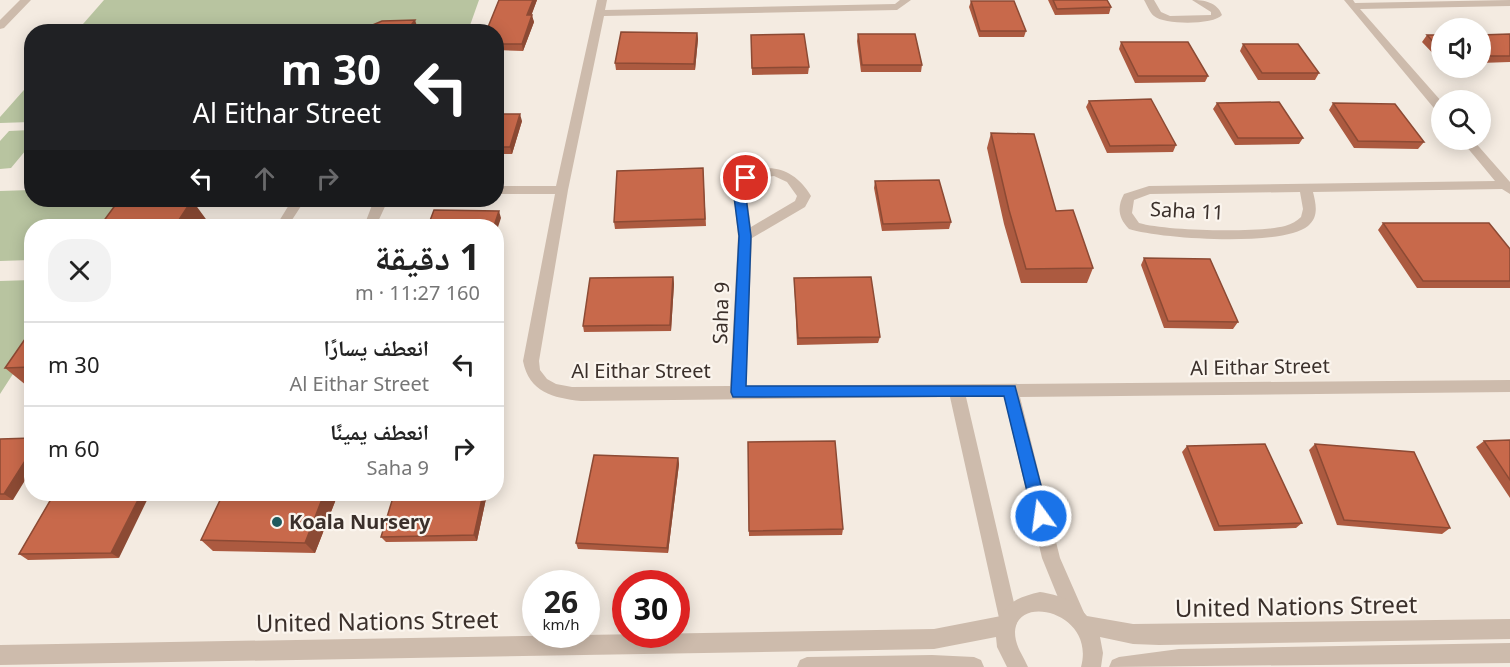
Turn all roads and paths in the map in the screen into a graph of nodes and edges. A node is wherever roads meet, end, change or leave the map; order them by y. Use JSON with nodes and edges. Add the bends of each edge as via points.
{"nodes":[{"id":1,"x":26,"y":0,"type":"edge"},
{"id":2,"x":768,"y":0,"type":"edge"},
{"id":3,"x":906,"y":0,"type":"edge"},
{"id":4,"x":1149,"y":0,"type":"edge"},
{"id":5,"x":1197,"y":0,"type":"edge"},
{"id":6,"x":1488,"y":2,"type":"edge"},
{"id":7,"x":1349,"y":3,"type":"edge"},
{"id":8,"x":1510,"y":3,"type":"edge"},
{"id":9,"x":601,"y":7,"type":"edge"},
{"id":10,"x":761,"y":10,"type":"junction"},
{"id":11,"x":0,"y":26,"type":"edge"},
{"id":12,"x":1431,"y":97,"type":"edge"},
{"id":13,"x":1476,"y":150,"type":"edge"},
{"id":14,"x":1508,"y":187,"type":"edge"},
{"id":15,"x":1306,"y":189,"type":"junction"},
{"id":16,"x":504,"y":190,"type":"edge"},
{"id":17,"x":562,"y":190,"type":"junction"},
{"id":18,"x":745,"y":236,"type":"junction"},
{"id":19,"x":1510,"y":386,"type":"edge"},
{"id":20,"x":1010,"y":390,"type":"junction"},
{"id":21,"x":957,"y":391,"type":"junction"},
{"id":22,"x":738,"y":392,"type":"junction"},
{"id":23,"x":1080,"y":620,"type":"junction"},
{"id":24,"x":1007,"y":623,"type":"junction"},
{"id":25,"x":1510,"y":629,"type":"edge"},
{"id":26,"x":1510,"y":653,"type":"edge"},
{"id":27,"x":0,"y":654,"type":"edge"},
{"id":28,"x":807,"y":667,"type":"edge"},
{"id":29,"x":974,"y":667,"type":"edge"},
{"id":30,"x":1018,"y":667,"type":"edge"},
{"id":31,"x":1091,"y":667,"type":"edge"},
{"id":32,"x":1119,"y":667,"type":"edge"}],
"edges":[{"from":1,"to":11,"type":"street"},
{"from":2,"to":10,"type":"street"},
{"from":3,"to":10,"type":"street","via":[[897,7]]},
{"from":4,"to":5,"type":"street","via":[[1158,14],[1168,20],[1217,15]]},
{"from":6,"to":7,"type":"street"},
{"from":6,"to":8,"type":"street"},
{"from":7,"to":12,"type":"street"},
{"from":9,"to":10,"type":"street"},
{"from":9,"to":17,"type":"street","name":"Al Eithar Street"},
{"from":13,"to":14,"type":"street"},
{"from":14,"to":15,"type":"street","name":"Saha 11"},
{"from":15,"to":15,"type":"street","name":"Saha 11","via":[[1149,190],[1129,197],[1126,217],[1134,226],[1167,233],[1275,232],[1306,221],[1311,209]]},
{"from":16,"to":17,"type":"street"},
{"from":17,"to":22,"type":"street","name":"Al Eithar Street","via":[[531,361],[537,380],[549,390],[580,393]]},
{"from":18,"to":18,"type":"street","name":"Saha 9","via":[[739,189],[746,178],[770,171],[795,180],[804,196],[800,204]]},
{"from":18,"to":22,"type":"street","name":"Saha 9"},
{"from":19,"to":20,"type":"street","name":"Al Eithar Street"},
{"from":20,"to":21,"type":"street","name":"Al Eithar Street"},
{"from":20,"to":23,"type":"street","via":[[1051,558]]},
{"from":21,"to":22,"type":"street","name":"Al Eithar Street"},
{"from":21,"to":24,"type":"street"},
{"from":23,"to":24,"type":"street","name":"United Nations Street","via":[[1054,603],[1031,601],[1013,611]]},
{"from":23,"to":25,"type":"street","name":"United Nations Street","via":[[1133,634],[1159,635]]},
{"from":23,"to":31,"type":"street","via":[[1094,649]]},
{"from":24,"to":27,"type":"street","name":"United Nations Street","via":[[934,639]]},
{"from":24,"to":30,"type":"street","via":[[1007,649]]},
{"from":26,"to":32,"type":"street","via":[[1179,659]]},
{"from":28,"to":29,"type":"street"}]}
